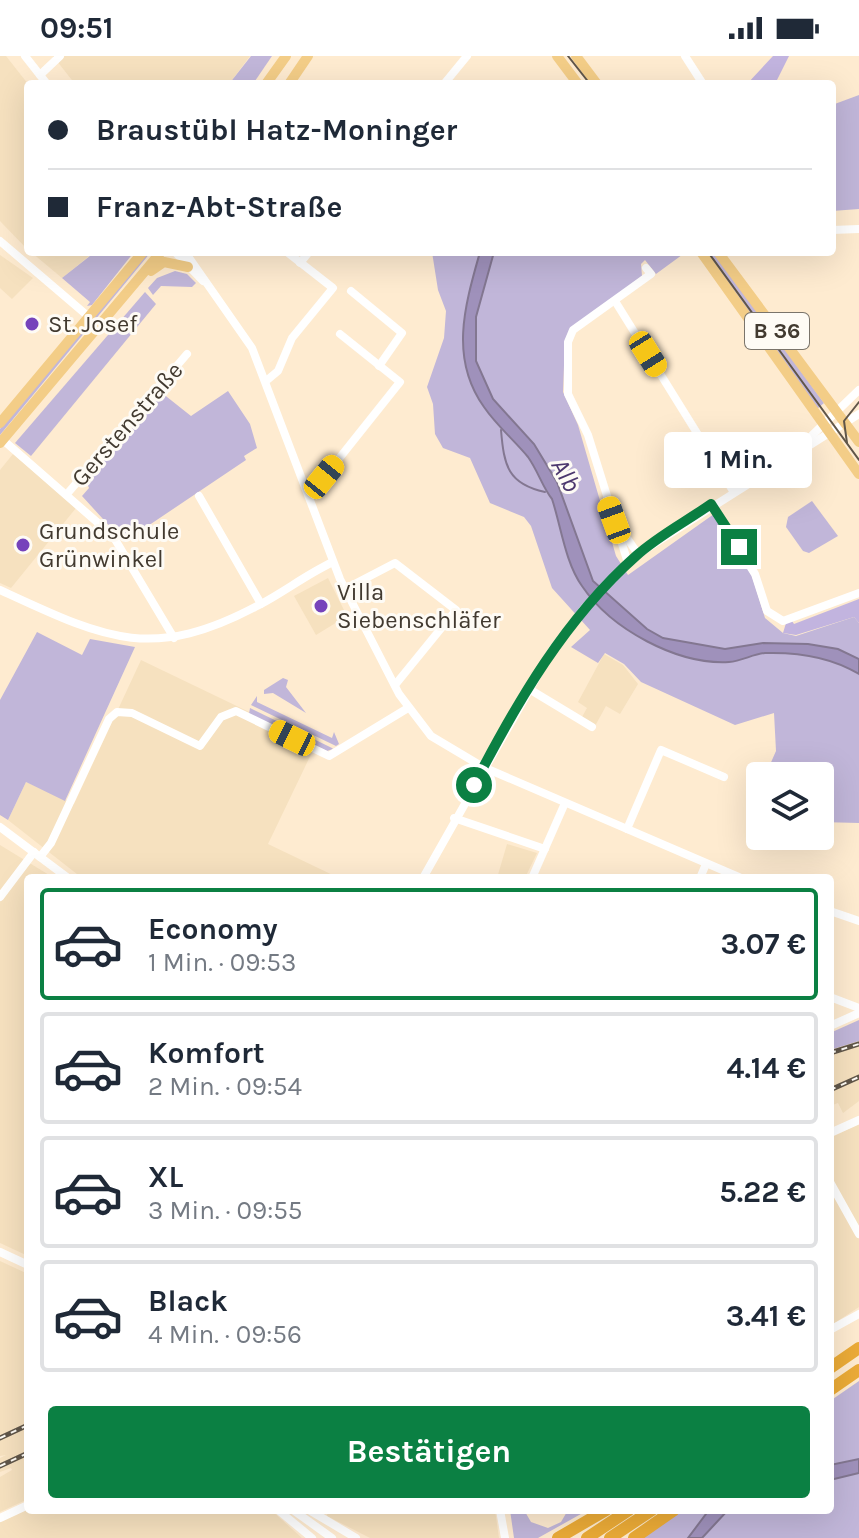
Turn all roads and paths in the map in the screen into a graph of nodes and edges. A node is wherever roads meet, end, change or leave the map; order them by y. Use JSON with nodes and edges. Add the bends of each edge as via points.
{"nodes":[{"id":1,"x":25,"y":56,"type":"edge"},
{"id":2,"x":60,"y":56,"type":"edge"},
{"id":3,"x":286,"y":56,"type":"edge"},
{"id":4,"x":308,"y":56,"type":"edge"},
{"id":5,"x":467,"y":56,"type":"edge"},
{"id":6,"x":557,"y":56,"type":"edge"},
{"id":7,"x":576,"y":56,"type":"edge"},
{"id":8,"x":685,"y":56,"type":"edge"},
{"id":9,"x":273,"y":74,"type":"junction"},
{"id":10,"x":40,"y":75,"type":"junction"},
{"id":11,"x":44,"y":80,"type":"edge"},
{"id":12,"x":269,"y":80,"type":"edge"},
{"id":13,"x":283,"y":80,"type":"edge"},
{"id":14,"x":292,"y":80,"type":"edge"},
{"id":15,"x":447,"y":80,"type":"edge"},
{"id":16,"x":575,"y":80,"type":"edge"},
{"id":17,"x":594,"y":80,"type":"edge"},
{"id":18,"x":700,"y":80,"type":"edge"},
{"id":19,"x":859,"y":229,"type":"edge"},
{"id":20,"x":836,"y":230,"type":"edge"},
{"id":21,"x":0,"y":241,"type":"edge"},
{"id":22,"x":138,"y":256,"type":"edge"},
{"id":23,"x":158,"y":256,"type":"edge"},
{"id":24,"x":178,"y":256,"type":"edge"},
{"id":25,"x":188,"y":256,"type":"edge"},
{"id":26,"x":292,"y":256,"type":"edge"},
{"id":27,"x":306,"y":256,"type":"edge"},
{"id":28,"x":704,"y":256,"type":"edge"},
{"id":29,"x":721,"y":256,"type":"edge"},
{"id":30,"x":300,"y":263,"type":"junction"},
{"id":31,"x":188,"y":267,"type":"junction"},
{"id":32,"x":646,"y":268,"type":"dead end"},
{"id":33,"x":207,"y":284,"type":"junction"},
{"id":34,"x":351,"y":291,"type":"dead end"},
{"id":35,"x":121,"y":300,"type":"junction"},
{"id":36,"x":615,"y":301,"type":"junction"},
{"id":37,"x":89,"y":317,"type":"junction"},
{"id":38,"x":340,"y":334,"type":"dead end"},
{"id":39,"x":187,"y":354,"type":"dead end"},
{"id":40,"x":379,"y":366,"type":"junction"},
{"id":41,"x":266,"y":381,"type":"junction"},
{"id":42,"x":859,"y":390,"type":"edge"},
{"id":43,"x":836,"y":410,"type":"junction"},
{"id":44,"x":859,"y":414,"type":"edge"},
{"id":45,"x":0,"y":423,"type":"edge"},
{"id":46,"x":845,"y":423,"type":"junction"},
{"id":47,"x":826,"y":428,"type":"junction"},
{"id":48,"x":2,"y":442,"type":"edge"},
{"id":49,"x":859,"y":442,"type":"edge"},
{"id":50,"x":859,"y":474,"type":"edge"},
{"id":51,"x":733,"y":491,"type":"junction"},
{"id":52,"x":67,"y":494,"type":"junction"},
{"id":53,"x":310,"y":495,"type":"junction"},
{"id":54,"x":199,"y":496,"type":"dead end"},
{"id":55,"x":711,"y":504,"type":"junction"},
{"id":56,"x":614,"y":520,"type":"junction"},
{"id":57,"x":638,"y":554,"type":"junction"},
{"id":58,"x":333,"y":562,"type":"junction"},
{"id":59,"x":628,"y":563,"type":"junction"},
{"id":60,"x":345,"y":589,"type":"junction"},
{"id":61,"x":0,"y":590,"type":"edge"},
{"id":62,"x":859,"y":593,"type":"edge"},
{"id":63,"x":261,"y":604,"type":"junction"},
{"id":64,"x":174,"y":638,"type":"junction"},
{"id":65,"x":395,"y":685,"type":"junction"},
{"id":66,"x":529,"y":689,"type":"junction"},
{"id":67,"x":408,"y":708,"type":"junction"},
{"id":68,"x":592,"y":727,"type":"dead end"},
{"id":69,"x":483,"y":767,"type":"junction"},
{"id":70,"x":724,"y":777,"type":"dead end"},
{"id":71,"x":565,"y":803,"type":"junction"},
{"id":72,"x":454,"y":818,"type":"junction"},
{"id":73,"x":0,"y":827,"type":"edge"},
{"id":74,"x":627,"y":829,"type":"junction"},
{"id":75,"x":545,"y":849,"type":"junction"},
{"id":76,"x":37,"y":854,"type":"junction"},
{"id":77,"x":706,"y":864,"type":"junction"},
{"id":78,"x":63,"y":874,"type":"edge"},
{"id":79,"x":425,"y":874,"type":"edge"},
{"id":80,"x":537,"y":874,"type":"edge"},
{"id":81,"x":702,"y":874,"type":"edge"},
{"id":82,"x":731,"y":874,"type":"edge"},
{"id":83,"x":0,"y":897,"type":"edge"},
{"id":84,"x":834,"y":912,"type":"edge"},
{"id":85,"x":859,"y":921,"type":"edge"},
{"id":86,"x":834,"y":999,"type":"edge"},
{"id":87,"x":859,"y":1011,"type":"edge"},
{"id":88,"x":834,"y":1024,"type":"edge"},
{"id":89,"x":859,"y":1120,"type":"edge"},
{"id":90,"x":834,"y":1131,"type":"edge"},
{"id":91,"x":834,"y":1189,"type":"edge"},
{"id":92,"x":859,"y":1234,"type":"edge"},
{"id":93,"x":0,"y":1252,"type":"edge"},
{"id":94,"x":24,"y":1263,"type":"edge"},
{"id":95,"x":859,"y":1314,"type":"edge"},
{"id":96,"x":834,"y":1328,"type":"edge"},
{"id":97,"x":859,"y":1348,"type":"edge"},
{"id":98,"x":834,"y":1365,"type":"edge"},
{"id":99,"x":859,"y":1370,"type":"edge"},
{"id":100,"x":834,"y":1387,"type":"edge"},
{"id":101,"x":24,"y":1507,"type":"edge"},
{"id":102,"x":283,"y":1514,"type":"edge"},
{"id":103,"x":299,"y":1514,"type":"edge"},
{"id":104,"x":317,"y":1514,"type":"edge"},
{"id":105,"x":501,"y":1514,"type":"edge"},
{"id":106,"x":599,"y":1514,"type":"edge"},
{"id":107,"x":623,"y":1514,"type":"edge"},
{"id":108,"x":646,"y":1514,"type":"edge"},
{"id":109,"x":668,"y":1514,"type":"edge"},
{"id":110,"x":0,"y":1518,"type":"edge"},
{"id":111,"x":312,"y":1538,"type":"edge"},
{"id":112,"x":332,"y":1538,"type":"edge"},
{"id":113,"x":356,"y":1538,"type":"edge"},
{"id":114,"x":505,"y":1538,"type":"edge"},
{"id":115,"x":558,"y":1538,"type":"edge"},
{"id":116,"x":587,"y":1538,"type":"edge"},
{"id":117,"x":610,"y":1538,"type":"edge"},
{"id":118,"x":634,"y":1538,"type":"edge"}],
"edges":[{"from":1,"to":10,"type":"street"},
{"from":2,"to":10,"type":"street"},
{"from":3,"to":9,"type":"main road"},
{"from":4,"to":14,"type":"main road"},
{"from":5,"to":15,"type":"street"},
{"from":6,"to":16,"type":"main road"},
{"from":7,"to":17,"type":"main road"},
{"from":8,"to":18,"type":"street"},
{"from":9,"to":12,"type":"main road"},
{"from":9,"to":13,"type":"street"},
{"from":10,"to":11,"type":"street"},
{"from":19,"to":20,"type":"street"},
{"from":21,"to":37,"type":"street"},
{"from":22,"to":37,"type":"main road"},
{"from":23,"to":35,"type":"main road"},
{"from":24,"to":31,"type":"street"},
{"from":25,"to":33,"type":"street"},
{"from":26,"to":30,"type":"street"},
{"from":27,"to":30,"type":"street"},
{"from":28,"to":47,"type":"main road","number":"B 36"},
{"from":29,"to":43,"type":"main road","number":"B 36"},
{"from":30,"to":41,"type":"street","via":[[333,288],[292,338],[278,371]]},
{"from":31,"to":33,"type":"street"},
{"from":31,"to":35,"type":"main road","via":[[161,264]]},
{"from":32,"to":36,"type":"street","via":[[651,274]]},
{"from":33,"to":41,"type":"street","via":[[240,327]]},
{"from":34,"to":40,"type":"street","via":[[402,333]]},
{"from":35,"to":48,"type":"main road"},
{"from":36,"to":51,"type":"street"},
{"from":36,"to":56,"type":"street","via":[[571,333],[567,380]]},
{"from":37,"to":45,"type":"main road"},
{"from":38,"to":40,"type":"street"},
{"from":39,"to":52,"type":"street","name":"Gerstenstraße"},
{"from":40,"to":53,"type":"street","via":[[400,382]]},
{"from":41,"to":53,"type":"street"},
{"from":42,"to":43,"type":"street"},
{"from":43,"to":46,"type":"main road","number":"B 36"},
{"from":43,"to":47,"type":"street"},
{"from":44,"to":46,"type":"street"},
{"from":46,"to":47,"type":"street"},
{"from":46,"to":49,"type":"main road","number":"B 36"},
{"from":47,"to":50,"type":"main road","number":"B 36"},
{"from":47,"to":51,"type":"street"},
{"from":48,"to":52,"type":"street"},
{"from":51,"to":55,"type":"street"},
{"from":52,"to":64,"type":"street","via":[[113,536]]},
{"from":53,"to":58,"type":"street"},
{"from":54,"to":63,"type":"street"},
{"from":55,"to":57,"type":"street"},
{"from":55,"to":62,"type":"street","via":[[751,566],[767,611],[776,619],[783,621]]},
{"from":56,"to":57,"type":"street"},
{"from":56,"to":59,"type":"street"},
{"from":57,"to":59,"type":"street"},
{"from":58,"to":60,"type":"street"},
{"from":58,"to":63,"type":"street"},
{"from":59,"to":66,"type":"street","via":[[588,604]]},
{"from":60,"to":65,"type":"street"},
{"from":60,"to":65,"type":"street","via":[[395,563],[456,610]]},
{"from":61,"to":64,"type":"street","via":[[107,635]]},
{"from":63,"to":64,"type":"street","via":[[211,629]]},
{"from":65,"to":67,"type":"street"},
{"from":66,"to":68,"type":"street"},
{"from":66,"to":69,"type":"street"},
{"from":67,"to":69,"type":"street","via":[[437,741]]},
{"from":67,"to":76,"type":"street","via":[[329,756],[236,711],[221,717],[200,746],[132,713],[117,712],[51,843]]},
{"from":69,"to":71,"type":"street"},
{"from":69,"to":72,"type":"street"},
{"from":70,"to":74,"type":"street","via":[[661,750]]},
{"from":71,"to":74,"type":"street"},
{"from":71,"to":75,"type":"street"},
{"from":72,"to":75,"type":"street"},
{"from":72,"to":79,"type":"street"},
{"from":73,"to":76,"type":"street"},
{"from":74,"to":77,"type":"street"},
{"from":75,"to":80,"type":"street"},
{"from":76,"to":78,"type":"street"},
{"from":76,"to":83,"type":"street"},
{"from":77,"to":81,"type":"street"},
{"from":77,"to":82,"type":"street"},
{"from":84,"to":85,"type":"street"},
{"from":86,"to":87,"type":"street"},
{"from":87,"to":88,"type":"street"},
{"from":89,"to":90,"type":"street"},
{"from":91,"to":92,"type":"street"},
{"from":93,"to":94,"type":"street"},
{"from":95,"to":96,"type":"street"},
{"from":97,"to":98,"type":"highway"},
{"from":99,"to":100,"type":"highway"},
{"from":101,"to":110,"type":"street"},
{"from":102,"to":111,"type":"street"},
{"from":103,"to":112,"type":"street"},
{"from":104,"to":113,"type":"street"},
{"from":105,"to":114,"type":"street"},
{"from":106,"to":115,"type":"highway"},
{"from":107,"to":116,"type":"highway"},
{"from":108,"to":117,"type":"highway"},
{"from":109,"to":118,"type":"highway"}]}
